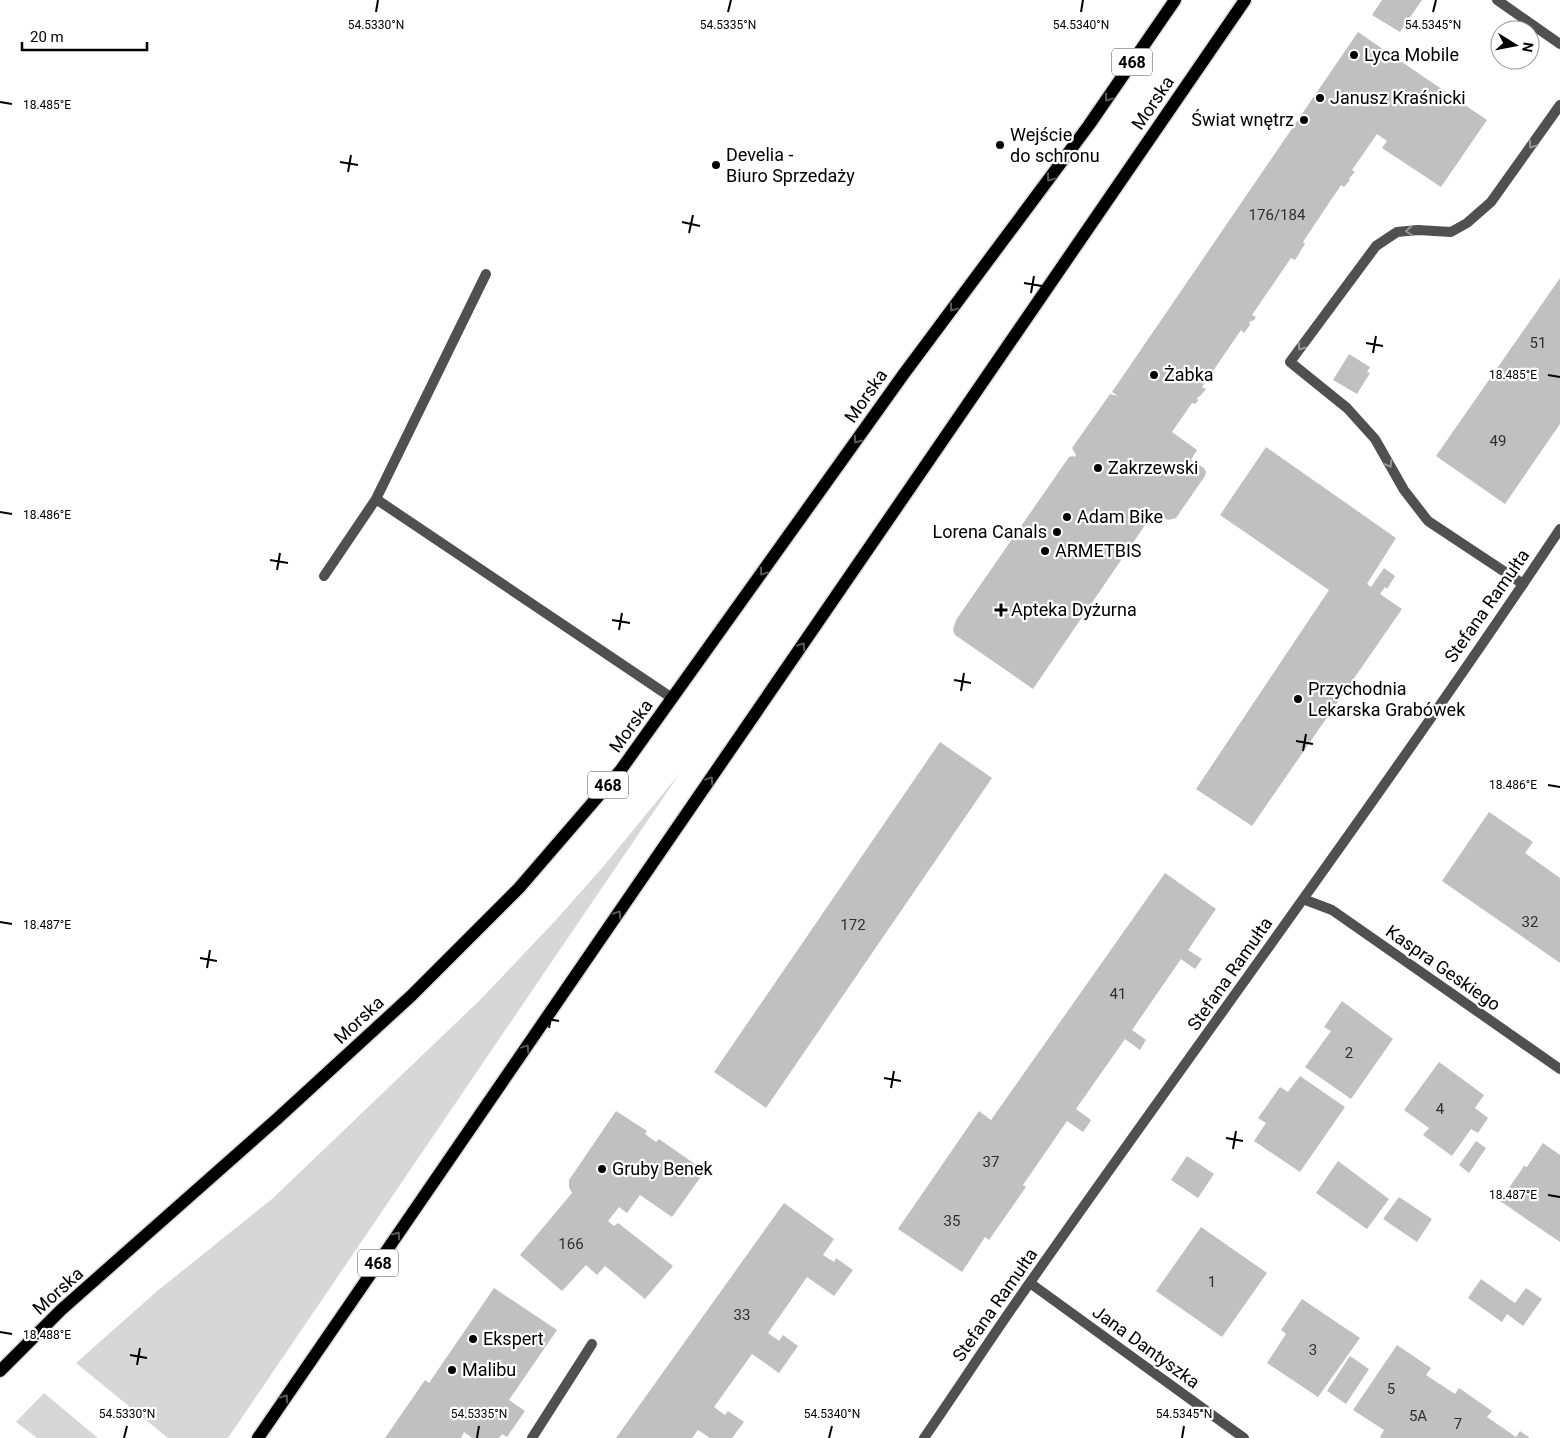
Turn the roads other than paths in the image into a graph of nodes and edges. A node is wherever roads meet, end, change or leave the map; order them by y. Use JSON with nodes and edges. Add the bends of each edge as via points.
{"nodes":[{"id":1,"x":1175,"y":0,"type":"edge"},
{"id":2,"x":1245,"y":0,"type":"edge"},
{"id":3,"x":1498,"y":0,"type":"edge"},
{"id":4,"x":1560,"y":44,"type":"edge"},
{"id":5,"x":1560,"y":105,"type":"edge"},
{"id":6,"x":486,"y":274,"type":"dead end"},
{"id":7,"x":376,"y":498,"type":"junction"},
{"id":8,"x":1560,"y":528,"type":"edge"},
{"id":9,"x":324,"y":576,"type":"dead end"},
{"id":10,"x":1523,"y":584,"type":"junction"},
{"id":11,"x":672,"y":698,"type":"junction"},
{"id":12,"x":1303,"y":899,"type":"junction"},
{"id":13,"x":1560,"y":1070,"type":"edge"},
{"id":14,"x":1030,"y":1283,"type":"junction"},
{"id":15,"x":592,"y":1344,"type":"dead end"},
{"id":16,"x":0,"y":1371,"type":"edge"},
{"id":17,"x":258,"y":1438,"type":"edge"},
{"id":18,"x":532,"y":1438,"type":"edge"},
{"id":19,"x":924,"y":1438,"type":"edge"},
{"id":20,"x":1244,"y":1438,"type":"edge"}],
"edges":[{"from":1,"to":11,"type":"main road","name":"Morska","number":"468","one_way":true,"via":[[1089,125],[903,375]]},
{"from":17,"to":2,"type":"main road","name":"Morska","number":"468","one_way":true},
{"from":3,"to":4,"type":"street"},
{"from":5,"to":10,"type":"street","one_way":true,"via":[[1491,202],[1467,223],[1451,232],[1398,232],[1376,246],[1290,362],[1347,408],[1375,438],[1404,490],[1428,521]]},
{"from":6,"to":7,"type":"street"},
{"from":7,"to":9,"type":"street"},
{"from":7,"to":11,"type":"street"},
{"from":8,"to":10,"type":"street","name":"Stefana Ramułta"},
{"from":10,"to":12,"type":"street","name":"Stefana Ramułta"},
{"from":11,"to":16,"type":"main road","name":"Morska","number":"468","via":[[620,771],[519,888],[411,996],[61,1310]]},
{"from":12,"to":13,"type":"street","name":"Kaspra Geskiego","via":[[1332,910]]},
{"from":12,"to":14,"type":"street","name":"Stefana Ramułta"},
{"from":14,"to":19,"type":"street","name":"Stefana Ramułta"},
{"from":14,"to":20,"type":"street","name":"Jana Dantyszka"},
{"from":15,"to":18,"type":"street"}]}
